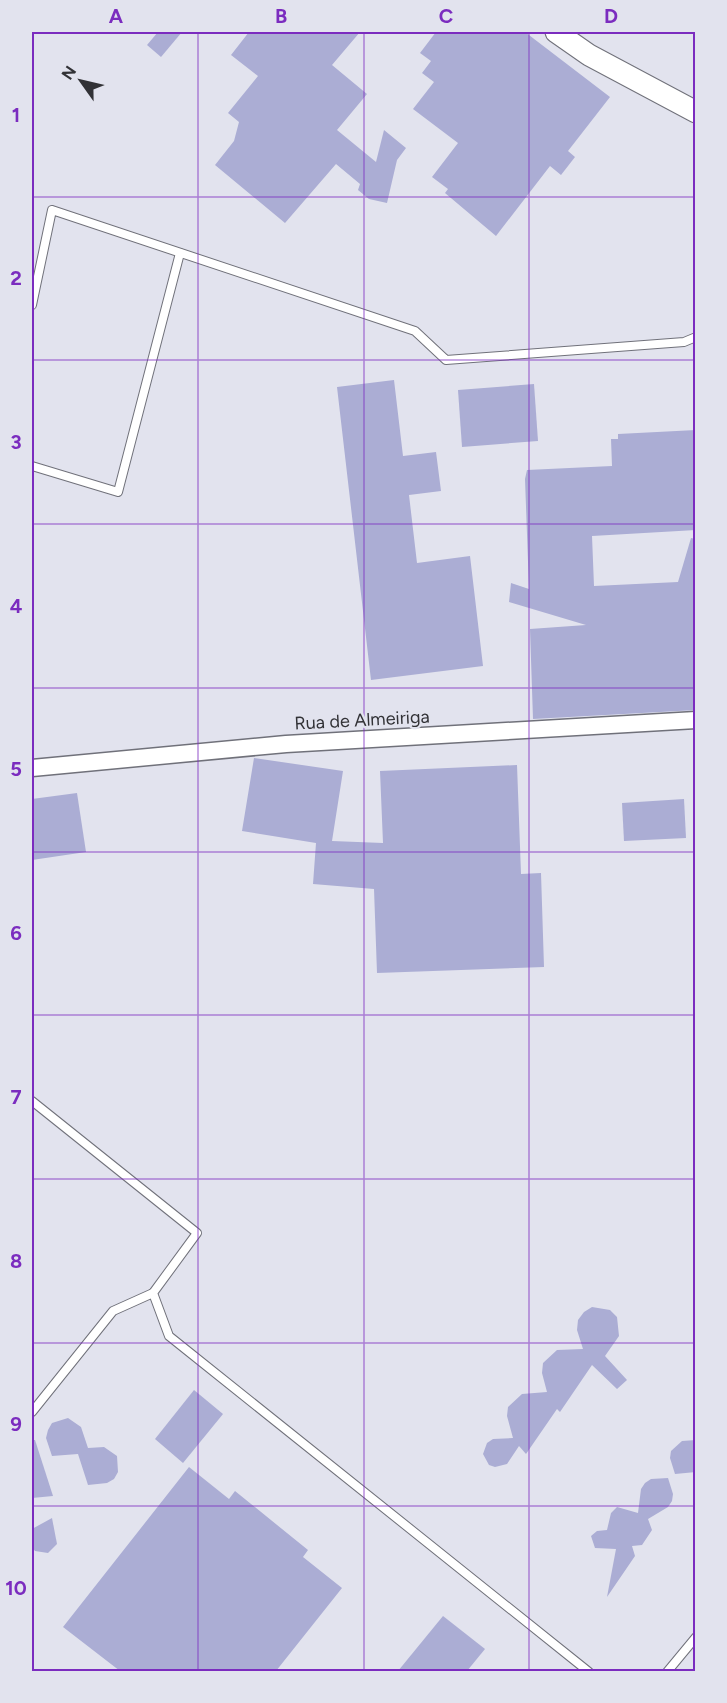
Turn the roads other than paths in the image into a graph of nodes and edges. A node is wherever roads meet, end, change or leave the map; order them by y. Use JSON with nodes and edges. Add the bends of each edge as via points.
{"nodes":[{"id":1,"x":556,"y":32,"type":"edge"},
{"id":2,"x":696,"y":112,"type":"edge"},
{"id":3,"x":180,"y":253,"type":"junction"},
{"id":4,"x":32,"y":305,"type":"edge"},
{"id":5,"x":696,"y":338,"type":"edge"},
{"id":6,"x":32,"y":466,"type":"edge"},
{"id":7,"x":696,"y":720,"type":"edge"},
{"id":8,"x":32,"y":768,"type":"edge"},
{"id":9,"x":32,"y":1101,"type":"edge"},
{"id":10,"x":153,"y":1293,"type":"junction"},
{"id":11,"x":32,"y":1412,"type":"edge"},
{"id":12,"x":696,"y":1637,"type":"edge"},
{"id":13,"x":589,"y":1671,"type":"edge"},
{"id":14,"x":667,"y":1671,"type":"edge"}],
"edges":[{"from":1,"to":2,"type":"street","via":[[589,55]]},
{"from":3,"to":4,"type":"lane","via":[[52,210]]},
{"from":3,"to":5,"type":"lane","via":[[415,331],[446,360]]},
{"from":3,"to":6,"type":"lane","via":[[117,492]]},
{"from":7,"to":8,"type":"street","name":"Rua de Almeiriga","via":[[286,744]]},
{"from":9,"to":10,"type":"lane","via":[[197,1233]]},
{"from":10,"to":11,"type":"lane","via":[[113,1311]]},
{"from":10,"to":13,"type":"lane","via":[[169,1336]]},
{"from":12,"to":14,"type":"lane"}]}
